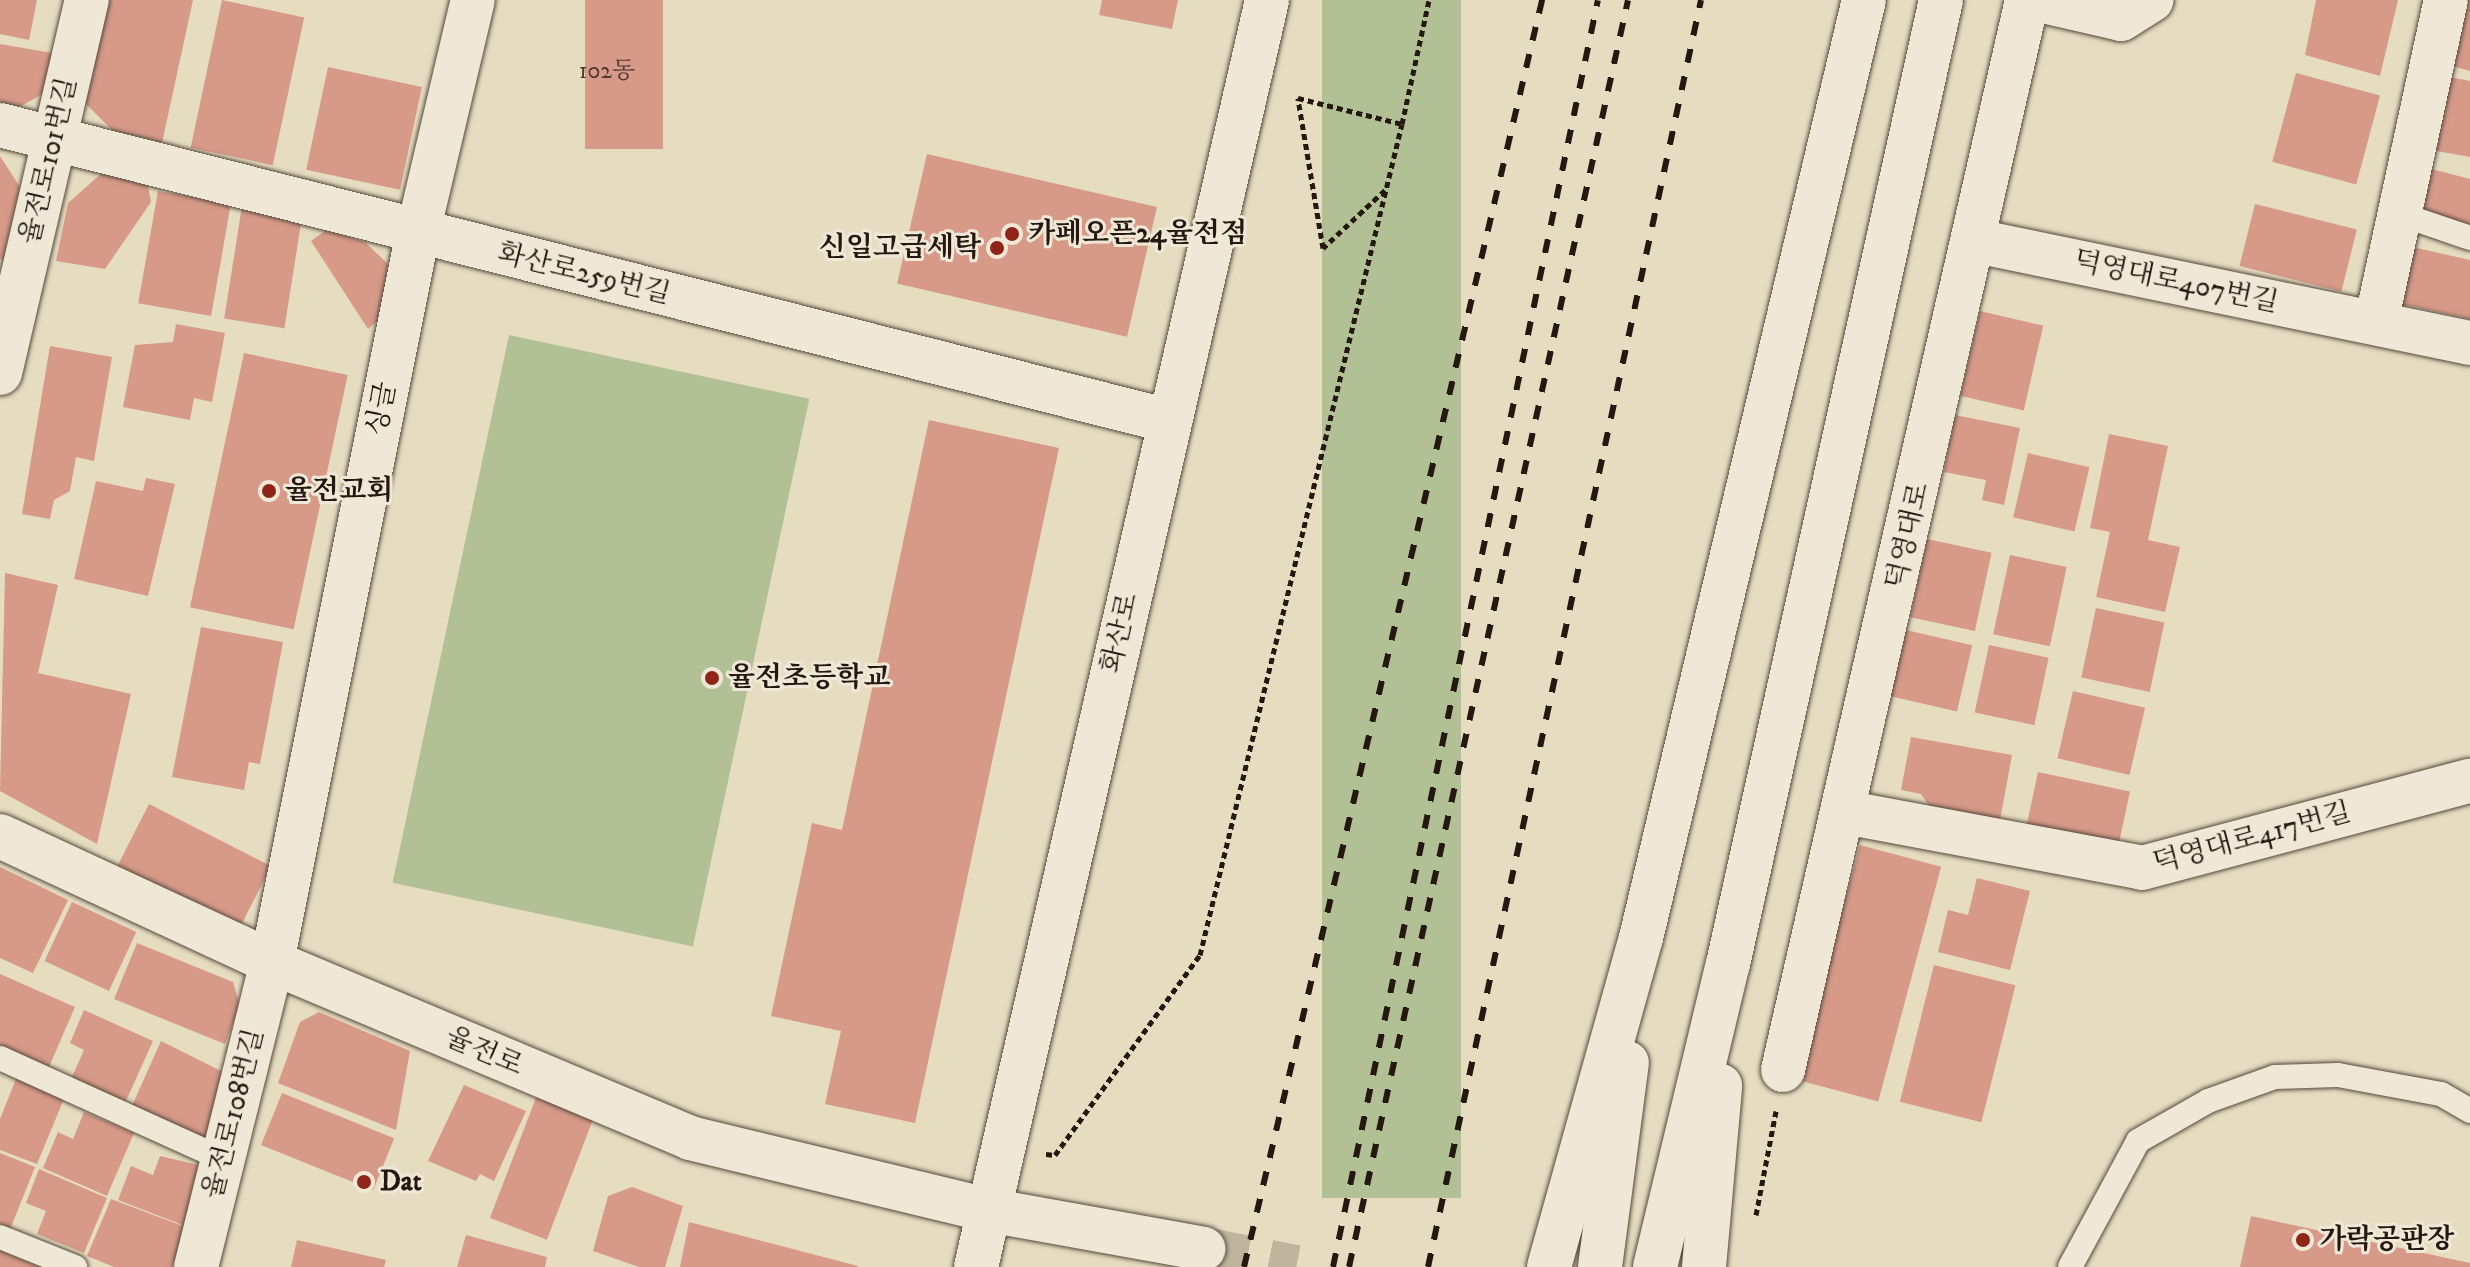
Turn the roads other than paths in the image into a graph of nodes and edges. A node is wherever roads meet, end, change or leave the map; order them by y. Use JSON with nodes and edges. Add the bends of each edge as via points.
{"nodes":[{"id":1,"x":87,"y":0,"type":"edge"},
{"id":2,"x":473,"y":0,"type":"edge"},
{"id":3,"x":1267,"y":0,"type":"edge"},
{"id":4,"x":1864,"y":0,"type":"edge"},
{"id":5,"x":1941,"y":0,"type":"edge"},
{"id":6,"x":2027,"y":0,"type":"edge"},
{"id":7,"x":2039,"y":0,"type":"edge"},
{"id":8,"x":2151,"y":0,"type":"edge"},
{"id":9,"x":2446,"y":0,"type":"edge"},
{"id":10,"x":0,"y":125,"type":"edge"},
{"id":11,"x":56,"y":134,"type":"junction"},
{"id":12,"x":2400,"y":214,"type":"junction"},
{"id":13,"x":418,"y":232,"type":"junction"},
{"id":14,"x":2470,"y":238,"type":"edge"},
{"id":15,"x":1976,"y":241,"type":"junction"},
{"id":16,"x":2376,"y":323,"type":"junction"},
{"id":17,"x":2470,"y":343,"type":"edge"},
{"id":18,"x":0,"y":370,"type":"edge"},
{"id":19,"x":1169,"y":421,"type":"junction"},
{"id":20,"x":2470,"y":781,"type":"edge"},
{"id":21,"x":1844,"y":812,"type":"junction"},
{"id":22,"x":0,"y":836,"type":"edge"},
{"id":23,"x":1641,"y":938,"type":"junction"},
{"id":24,"x":272,"y":962,"type":"junction"},
{"id":25,"x":1728,"y":964,"type":"junction"},
{"id":26,"x":0,"y":1058,"type":"edge"},
{"id":27,"x":1783,"y":1070,"type":"road end"},
{"id":28,"x":2470,"y":1111,"type":"edge"},
{"id":29,"x":223,"y":1159,"type":"junction"},
{"id":30,"x":988,"y":1210,"type":"junction"},
{"id":31,"x":0,"y":1237,"type":"edge"},
{"id":32,"x":1605,"y":1248,"type":"edge"},
{"id":33,"x":1204,"y":1249,"type":"tunnel mouth"},
{"id":34,"x":1658,"y":1253,"type":"edge"},
{"id":35,"x":1706,"y":1257,"type":"edge"},
{"id":36,"x":75,"y":1267,"type":"edge"},
{"id":37,"x":196,"y":1267,"type":"edge"},
{"id":38,"x":976,"y":1267,"type":"edge"},
{"id":39,"x":1549,"y":1267,"type":"edge"},
{"id":40,"x":2070,"y":1267,"type":"edge"}],
"edges":[{"from":1,"to":11,"type":"street","name":"율전로101번길"},
{"from":2,"to":13,"type":"street","name":"싱글"},
{"from":3,"to":19,"type":"street","name":"화산로"},
{"from":4,"to":23,"type":"street"},
{"from":5,"to":25,"type":"street"},
{"from":6,"to":15,"type":"street","name":"덕영대로"},
{"from":7,"to":8,"type":"street","via":[[2121,19]]},
{"from":9,"to":12,"type":"street"},
{"from":10,"to":11,"type":"street","name":"화산로259번길"},
{"from":11,"to":13,"type":"street","name":"화산로259번길"},
{"from":11,"to":18,"type":"street","name":"율전로101번길"},
{"from":12,"to":14,"type":"lane"},
{"from":12,"to":16,"type":"street"},
{"from":13,"to":19,"type":"street","name":"화산로259번길"},
{"from":13,"to":24,"type":"street","name":"싱글"},
{"from":15,"to":16,"type":"street","name":"덕영대로407번길"},
{"from":15,"to":21,"type":"street","name":"덕영대로"},
{"from":16,"to":17,"type":"street","name":"덕영대로407번길"},
{"from":19,"to":30,"type":"street","name":"화산로"},
{"from":20,"to":21,"type":"street","name":"덕영대로417번길","via":[[2142,868]]},
{"from":21,"to":27,"type":"street","name":"덕영대로"},
{"from":22,"to":24,"type":"street","name":"율전로"},
{"from":23,"to":32,"type":"street"},
{"from":23,"to":39,"type":"street"},
{"from":24,"to":29,"type":"street","name":"율전로108번길"},
{"from":24,"to":30,"type":"street","name":"율전로","via":[[690,1138]]},
{"from":25,"to":34,"type":"street"},
{"from":25,"to":35,"type":"street"},
{"from":26,"to":29,"type":"lane"},
{"from":28,"to":40,"type":"lane","via":[[2441,1094],[2338,1075],[2275,1077],[2208,1101],[2138,1141]]},
{"from":29,"to":37,"type":"street","name":"율전로108번길"},
{"from":30,"to":33,"type":"street","name":"율전로"},
{"from":30,"to":38,"type":"street","name":"화산로"},
{"from":31,"to":36,"type":"lane"}]}
